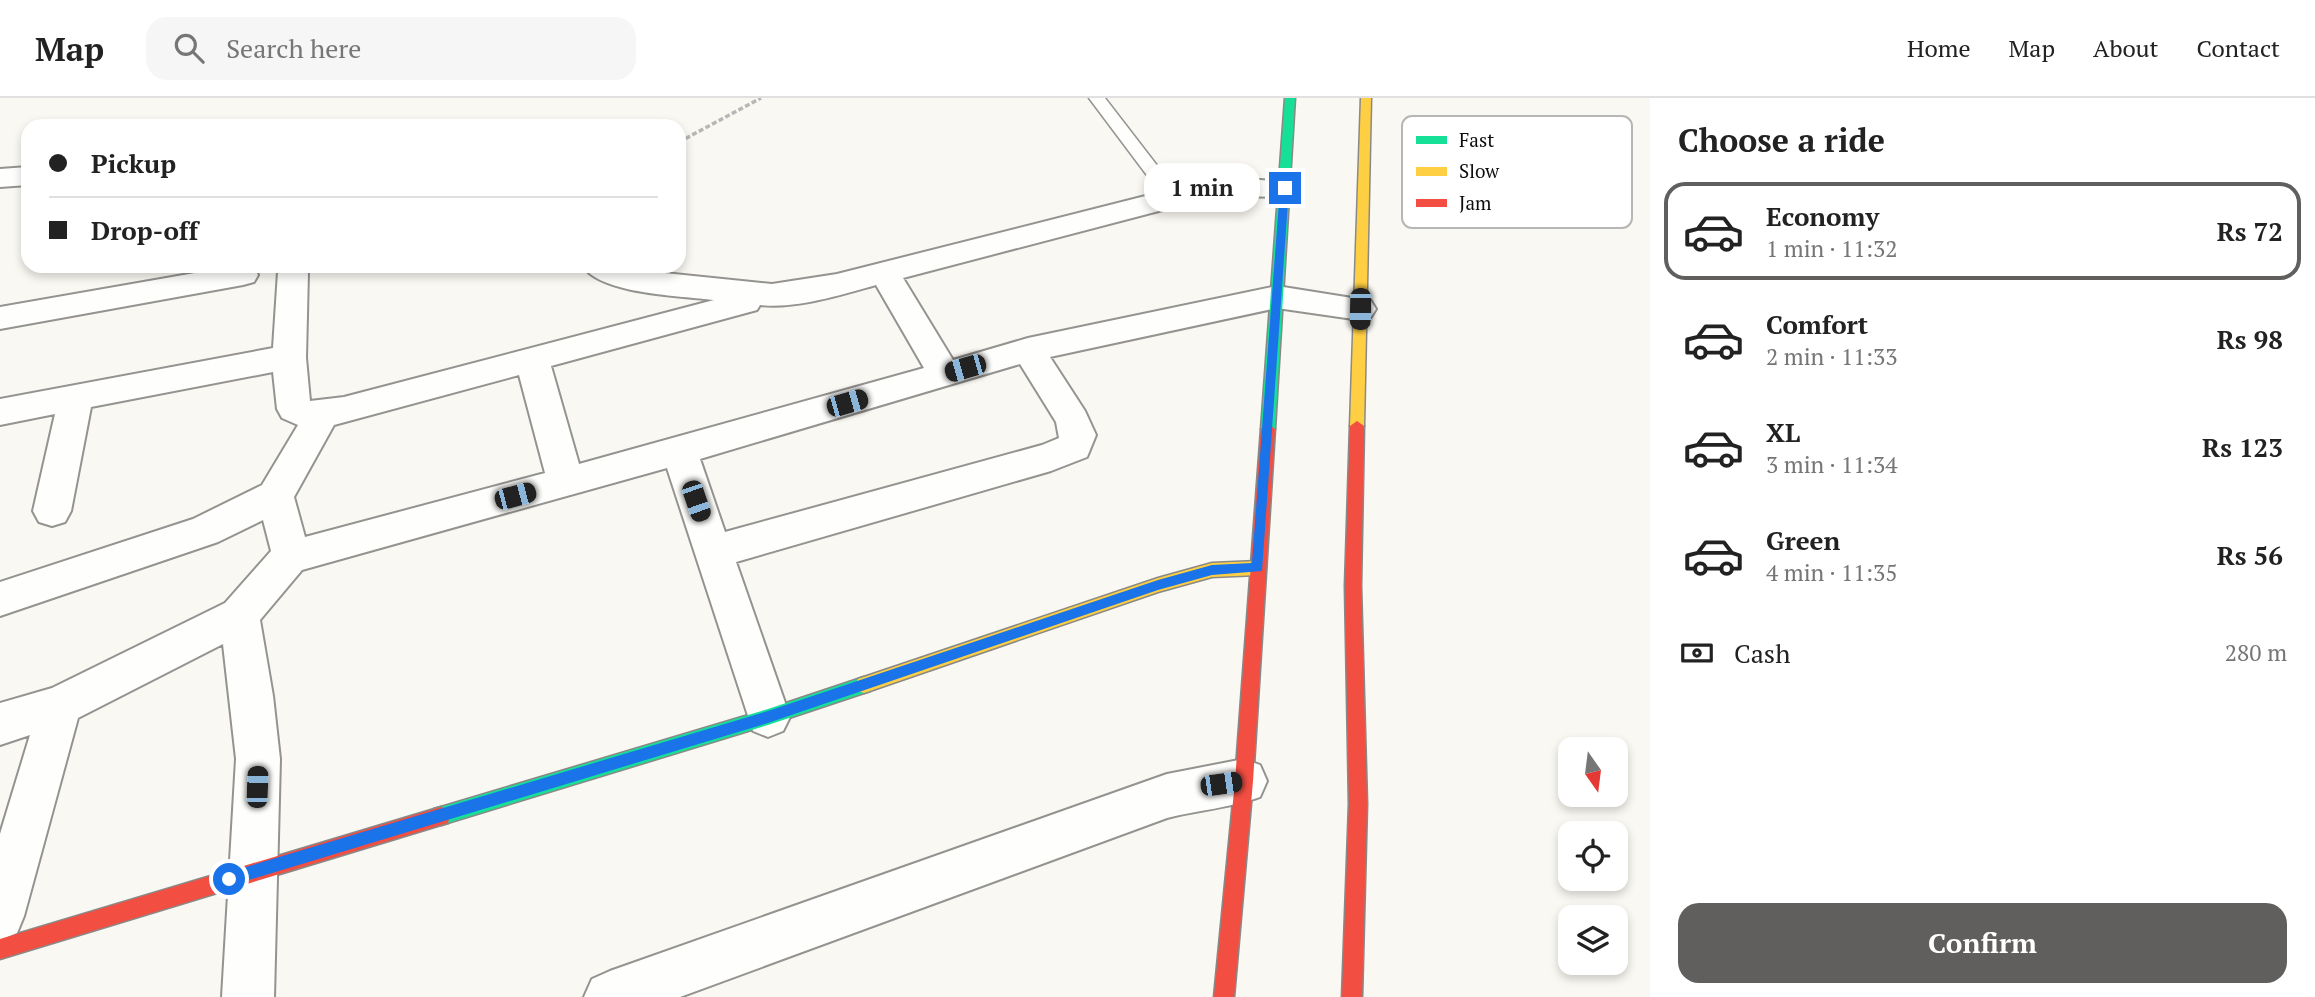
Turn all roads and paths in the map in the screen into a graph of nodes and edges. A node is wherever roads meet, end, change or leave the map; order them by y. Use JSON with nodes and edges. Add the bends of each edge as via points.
{"nodes":[{"id":1,"x":761,"y":98,"type":"edge"},
{"id":2,"x":1097,"y":98,"type":"edge"},
{"id":3,"x":1290,"y":98,"type":"edge"},
{"id":4,"x":1366,"y":98,"type":"edge"},
{"id":5,"x":686,"y":138,"type":"edge"},
{"id":6,"x":21,"y":176,"type":"edge"},
{"id":7,"x":0,"y":178,"type":"edge"},
{"id":8,"x":1285,"y":188,"type":"junction"},
{"id":9,"x":1173,"y":198,"type":"junction"},
{"id":10,"x":231,"y":273,"type":"edge"},
{"id":11,"x":265,"y":273,"type":"edge"},
{"id":12,"x":307,"y":273,"type":"edge"},
{"id":13,"x":614,"y":273,"type":"edge"},
{"id":14,"x":884,"y":273,"type":"junction"},
{"id":15,"x":243,"y":275,"type":"junction"},
{"id":16,"x":772,"y":295,"type":"junction"},
{"id":17,"x":1277,"y":297,"type":"junction"},
{"id":18,"x":1360,"y":309,"type":"junction"},
{"id":19,"x":0,"y":318,"type":"edge"},
{"id":20,"x":1028,"y":350,"type":"junction"},
{"id":21,"x":290,"y":357,"type":"junction"},
{"id":22,"x":532,"y":360,"type":"junction"},
{"id":23,"x":944,"y":374,"type":"junction"},
{"id":24,"x":76,"y":398,"type":"junction"},
{"id":25,"x":0,"y":412,"type":"edge"},
{"id":26,"x":323,"y":413,"type":"junction"},
{"id":27,"x":679,"y":450,"type":"junction"},
{"id":28,"x":566,"y":482,"type":"junction"},
{"id":29,"x":275,"y":496,"type":"junction"},
{"id":30,"x":52,"y":510,"type":"dead end"},
{"id":31,"x":713,"y":552,"type":"junction"},
{"id":32,"x":292,"y":555,"type":"junction"},
{"id":33,"x":1258,"y":568,"type":"junction"},
{"id":34,"x":0,"y":599,"type":"edge"},
{"id":35,"x":239,"y":617,"type":"junction"},
{"id":36,"x":60,"y":705,"type":"junction"},
{"id":37,"x":768,"y":717,"type":"junction"},
{"id":38,"x":0,"y":724,"type":"edge"},
{"id":39,"x":1244,"y":781,"type":"junction"},
{"id":40,"x":254,"y":871,"type":"junction"},
{"id":41,"x":0,"y":916,"type":"edge"},
{"id":42,"x":0,"y":949,"type":"edge"},
{"id":43,"x":248,"y":997,"type":"edge"},
{"id":44,"x":610,"y":997,"type":"edge"},
{"id":45,"x":1224,"y":997,"type":"edge"},
{"id":46,"x":1352,"y":997,"type":"edge"}],
"edges":[{"from":1,"to":5,"type":"path"},
{"from":2,"to":9,"type":"lane"},
{"from":3,"to":8,"type":"main road"},
{"from":4,"to":18,"type":"main road"},
{"from":6,"to":7,"type":"street"},
{"from":8,"to":9,"type":"street","via":[[1227,187]]},
{"from":8,"to":17,"type":"main road"},
{"from":9,"to":14,"type":"street"},
{"from":10,"to":15,"type":"street"},
{"from":11,"to":15,"type":"street"},
{"from":12,"to":21,"type":"street"},
{"from":13,"to":16,"type":"street","via":[[630,280]]},
{"from":14,"to":16,"type":"street"},
{"from":14,"to":23,"type":"street"},
{"from":15,"to":19,"type":"street"},
{"from":16,"to":22,"type":"street"},
{"from":17,"to":18,"type":"street"},
{"from":17,"to":20,"type":"street"},
{"from":17,"to":33,"type":"main road"},
{"from":18,"to":46,"type":"main road","via":[[1353,586],[1359,804]]},
{"from":20,"to":23,"type":"street"},
{"from":20,"to":31,"type":"street","via":[[1073,420],[1078,435],[1074,447]]},
{"from":21,"to":24,"type":"street"},
{"from":21,"to":26,"type":"street","via":[[294,409]]},
{"from":22,"to":26,"type":"street"},
{"from":22,"to":28,"type":"street"},
{"from":23,"to":27,"type":"street"},
{"from":24,"to":25,"type":"street"},
{"from":24,"to":30,"type":"street"},
{"from":26,"to":29,"type":"street"},
{"from":27,"to":28,"type":"street"},
{"from":27,"to":31,"type":"street"},
{"from":28,"to":32,"type":"street"},
{"from":29,"to":32,"type":"street"},
{"from":29,"to":34,"type":"street","via":[[205,531]]},
{"from":31,"to":37,"type":"street"},
{"from":32,"to":35,"type":"street"},
{"from":33,"to":37,"type":"main road","via":[[1212,570],[1158,585]]},
{"from":33,"to":39,"type":"main road"},
{"from":35,"to":36,"type":"street"},
{"from":35,"to":40,"type":"street","via":[[258,759]]},
{"from":36,"to":38,"type":"street"},
{"from":36,"to":41,"type":"street"},
{"from":37,"to":40,"type":"main road"},
{"from":39,"to":44,"type":"street","via":[[1167,796]]},
{"from":39,"to":45,"type":"main road"},
{"from":40,"to":42,"type":"main road"},
{"from":40,"to":43,"type":"street"}]}
